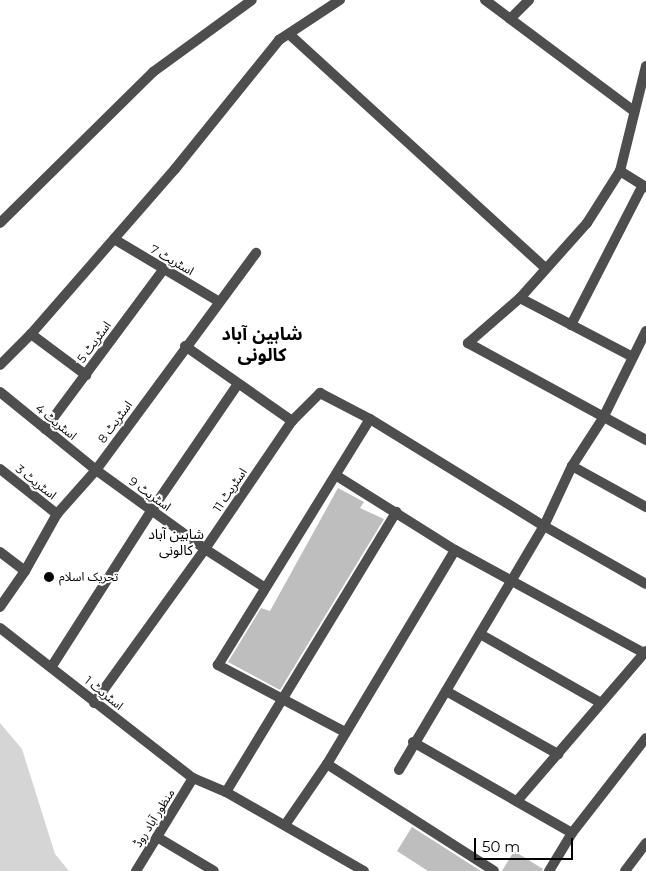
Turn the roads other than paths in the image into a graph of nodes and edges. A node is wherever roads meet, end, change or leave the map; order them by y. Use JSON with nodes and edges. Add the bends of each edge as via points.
{"nodes":[{"id":1,"x":252,"y":0,"type":"edge"},
{"id":2,"x":340,"y":0,"type":"edge"},
{"id":3,"x":485,"y":0,"type":"edge"},
{"id":4,"x":529,"y":0,"type":"edge"},
{"id":5,"x":510,"y":19,"type":"junction"},
{"id":6,"x":289,"y":34,"type":"junction"},
{"id":7,"x":646,"y":66,"type":"edge"},
{"id":8,"x":634,"y":111,"type":"junction"},
{"id":9,"x":620,"y":171,"type":"junction"},
{"id":10,"x":644,"y":186,"type":"edge"},
{"id":11,"x":0,"y":223,"type":"edge"},
{"id":12,"x":114,"y":239,"type":"junction"},
{"id":13,"x":256,"y":253,"type":"dead end"},
{"id":14,"x":546,"y":269,"type":"junction"},
{"id":15,"x":164,"y":270,"type":"junction"},
{"id":16,"x":520,"y":298,"type":"junction"},
{"id":17,"x":218,"y":301,"type":"junction"},
{"id":18,"x":571,"y":325,"type":"junction"},
{"id":19,"x":646,"y":331,"type":"edge"},
{"id":20,"x":31,"y":334,"type":"junction"},
{"id":21,"x":185,"y":346,"type":"junction"},
{"id":22,"x":633,"y":357,"type":"junction"},
{"id":23,"x":0,"y":365,"type":"edge"},
{"id":24,"x":86,"y":375,"type":"junction"},
{"id":25,"x":238,"y":384,"type":"junction"},
{"id":26,"x":0,"y":392,"type":"edge"},
{"id":27,"x":603,"y":418,"type":"junction"},
{"id":28,"x":370,"y":419,"type":"junction"},
{"id":29,"x":292,"y":421,"type":"junction"},
{"id":30,"x":45,"y":430,"type":"junction"},
{"id":31,"x":646,"y":440,"type":"edge"},
{"id":32,"x":572,"y":466,"type":"junction"},
{"id":33,"x":0,"y":469,"type":"edge"},
{"id":34,"x":96,"y":470,"type":"junction"},
{"id":35,"x":337,"y":476,"type":"junction"},
{"id":36,"x":646,"y":507,"type":"edge"},
{"id":37,"x":151,"y":511,"type":"junction"},
{"id":38,"x":396,"y":512,"type":"junction"},
{"id":39,"x":57,"y":514,"type":"junction"},
{"id":40,"x":544,"y":526,"type":"junction"},
{"id":41,"x":205,"y":549,"type":"junction"},
{"id":42,"x":455,"y":550,"type":"junction"},
{"id":43,"x":0,"y":552,"type":"edge"},
{"id":44,"x":25,"y":571,"type":"junction"},
{"id":45,"x":511,"y":582,"type":"junction"},
{"id":46,"x":646,"y":584,"type":"edge"},
{"id":47,"x":264,"y":587,"type":"junction"},
{"id":48,"x":0,"y":607,"type":"edge"},
{"id":49,"x":480,"y":634,"type":"junction"},
{"id":50,"x":2,"y":635,"type":"edge"},
{"id":51,"x":645,"y":652,"type":"edge"},
{"id":52,"x":52,"y":666,"type":"junction"},
{"id":53,"x":446,"y":691,"type":"junction"},
{"id":54,"x":282,"y":699,"type":"junction"},
{"id":55,"x":94,"y":703,"type":"junction"},
{"id":56,"x":601,"y":703,"type":"junction"},
{"id":57,"x":345,"y":732,"type":"junction"},
{"id":58,"x":646,"y":738,"type":"edge"},
{"id":59,"x":414,"y":742,"type":"junction"},
{"id":60,"x":558,"y":754,"type":"junction"},
{"id":61,"x":327,"y":764,"type":"junction"},
{"id":62,"x":399,"y":770,"type":"dead end"},
{"id":63,"x":193,"y":778,"type":"junction"},
{"id":64,"x":226,"y":792,"type":"junction"},
{"id":65,"x":517,"y":801,"type":"junction"},
{"id":66,"x":286,"y":825,"type":"junction"},
{"id":67,"x":572,"y":833,"type":"junction"},
{"id":68,"x":157,"y":837,"type":"junction"},
{"id":69,"x":646,"y":843,"type":"edge"},
{"id":70,"x":136,"y":871,"type":"edge"},
{"id":71,"x":214,"y":871,"type":"edge"},
{"id":72,"x":364,"y":871,"type":"edge"},
{"id":73,"x":494,"y":871,"type":"edge"},
{"id":74,"x":549,"y":871,"type":"edge"},
{"id":75,"x":625,"y":871,"type":"edge"}],
"edges":[{"from":1,"to":11,"type":"street","via":[[153,72]]},
{"from":2,"to":6,"type":"street"},
{"from":3,"to":5,"type":"street"},
{"from":4,"to":5,"type":"street"},
{"from":5,"to":8,"type":"street"},
{"from":6,"to":12,"type":"street","via":[[279,40],[232,101]]},
{"from":6,"to":14,"type":"street"},
{"from":7,"to":8,"type":"street"},
{"from":8,"to":9,"type":"street"},
{"from":9,"to":10,"type":"street"},
{"from":9,"to":14,"type":"street","via":[[587,223]]},
{"from":10,"to":18,"type":"street"},
{"from":12,"to":15,"type":"street","name":"اسٹریٹ 7"},
{"from":12,"to":20,"type":"street"},
{"from":13,"to":17,"type":"street","name":"اسٹریٹ 8"},
{"from":14,"to":16,"type":"street"},
{"from":15,"to":17,"type":"street","name":"اسٹریٹ 7"},
{"from":15,"to":24,"type":"street","name":"اسٹریٹ 5"},
{"from":16,"to":18,"type":"street"},
{"from":16,"to":27,"type":"street","via":[[468,343]]},
{"from":17,"to":21,"type":"street","name":"اسٹریٹ 8"},
{"from":18,"to":22,"type":"street"},
{"from":19,"to":22,"type":"street"},
{"from":20,"to":23,"type":"street"},
{"from":20,"to":24,"type":"street"},
{"from":21,"to":25,"type":"street"},
{"from":21,"to":34,"type":"street","name":"اسٹریٹ 8"},
{"from":22,"to":27,"type":"street"},
{"from":24,"to":30,"type":"street","name":"اسٹریٹ 5"},
{"from":25,"to":29,"type":"street"},
{"from":25,"to":37,"type":"street"},
{"from":26,"to":30,"type":"street","name":"اسٹریٹ 4"},
{"from":27,"to":31,"type":"street"},
{"from":27,"to":32,"type":"street"},
{"from":28,"to":29,"type":"street","name":"اسٹریٹ 11","via":[[320,394]]},
{"from":28,"to":35,"type":"street"},
{"from":28,"to":40,"type":"street"},
{"from":29,"to":41,"type":"street","name":"اسٹریٹ 11"},
{"from":30,"to":34,"type":"street","name":"اسٹریٹ 4"},
{"from":32,"to":36,"type":"street"},
{"from":32,"to":40,"type":"street"},
{"from":33,"to":39,"type":"street","name":"اسٹریٹ 3"},
{"from":34,"to":37,"type":"street","name":"اسٹریٹ 9"},
{"from":34,"to":39,"type":"street","name":"اسٹریٹ 8"},
{"from":35,"to":38,"type":"street"},
{"from":35,"to":47,"type":"street"},
{"from":37,"to":41,"type":"street","name":"اسٹریٹ 9"},
{"from":37,"to":52,"type":"street"},
{"from":38,"to":42,"type":"street"},
{"from":38,"to":54,"type":"street"},
{"from":39,"to":44,"type":"street","name":"اسٹریٹ 8"},
{"from":40,"to":45,"type":"street"},
{"from":40,"to":46,"type":"street"},
{"from":41,"to":47,"type":"street","name":"اسٹریٹ 9"},
{"from":41,"to":55,"type":"street","name":"اسٹریٹ 11"},
{"from":42,"to":45,"type":"street"},
{"from":42,"to":57,"type":"street"},
{"from":43,"to":44,"type":"street"},
{"from":44,"to":48,"type":"street","name":"اسٹریٹ 8"},
{"from":45,"to":49,"type":"street"},
{"from":45,"to":51,"type":"street"},
{"from":47,"to":54,"type":"street","via":[[218,665]]},
{"from":49,"to":53,"type":"street"},
{"from":49,"to":56,"type":"street"},
{"from":50,"to":52,"type":"street","name":"اسٹریٹ 1"},
{"from":51,"to":56,"type":"street"},
{"from":52,"to":55,"type":"street","name":"اسٹریٹ 1"},
{"from":53,"to":59,"type":"street"},
{"from":53,"to":60,"type":"street"},
{"from":54,"to":57,"type":"street"},
{"from":54,"to":64,"type":"street"},
{"from":55,"to":63,"type":"street","name":"اسٹریٹ 1"},
{"from":56,"to":60,"type":"street"},
{"from":57,"to":61,"type":"street"},
{"from":58,"to":67,"type":"street"},
{"from":59,"to":62,"type":"street"},
{"from":59,"to":65,"type":"street"},
{"from":60,"to":65,"type":"street"},
{"from":61,"to":66,"type":"street"},
{"from":61,"to":73,"type":"street"},
{"from":63,"to":64,"type":"street","name":"اسٹریٹ 1"},
{"from":63,"to":68,"type":"street","name":"منظور آباد روڈ"},
{"from":64,"to":66,"type":"street","name":"اسٹریٹ 1"},
{"from":65,"to":67,"type":"street"},
{"from":66,"to":72,"type":"street","name":"اسٹریٹ 1"},
{"from":67,"to":74,"type":"street"},
{"from":68,"to":70,"type":"street","name":"منظور آباد روڈ"},
{"from":68,"to":71,"type":"street"},
{"from":69,"to":75,"type":"street"}]}
